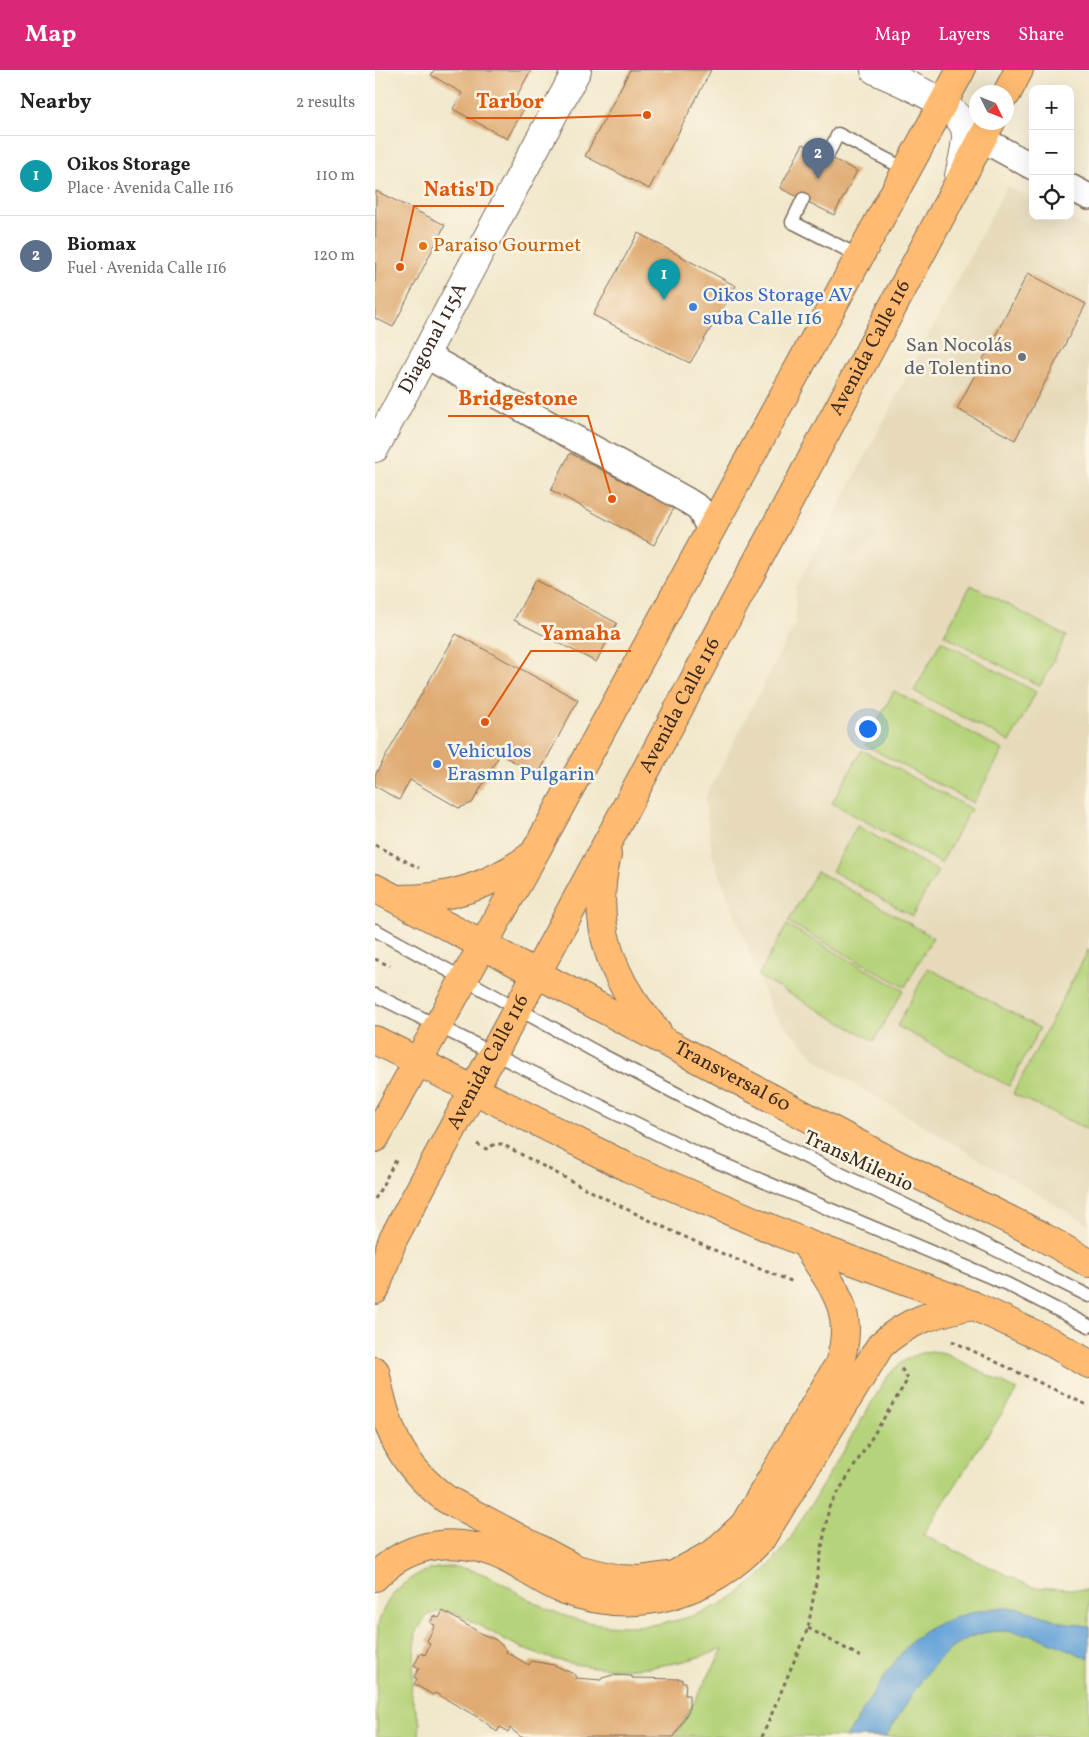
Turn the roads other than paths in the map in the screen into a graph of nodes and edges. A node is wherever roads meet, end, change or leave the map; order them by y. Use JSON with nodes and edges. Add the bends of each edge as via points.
{"nodes":[{"id":1,"x":577,"y":70,"type":"edge"},
{"id":2,"x":875,"y":70,"type":"edge"},
{"id":3,"x":961,"y":70,"type":"edge"},
{"id":4,"x":1019,"y":70,"type":"edge"},
{"id":5,"x":1011,"y":85,"type":"edge"},
{"id":6,"x":943,"y":104,"type":"junction"},
{"id":7,"x":986,"y":131,"type":"edge"},
{"id":8,"x":827,"y":156,"type":"dead end"},
{"id":9,"x":1029,"y":164,"type":"edge"},
{"id":10,"x":907,"y":170,"type":"junction"},
{"id":11,"x":957,"y":185,"type":"junction"},
{"id":12,"x":1074,"y":189,"type":"edge"},
{"id":13,"x":1089,"y":197,"type":"edge"},
{"id":14,"x":803,"y":199,"type":"dead end"},
{"id":15,"x":859,"y":256,"type":"junction"},
{"id":16,"x":425,"y":355,"type":"junction"},
{"id":17,"x":375,"y":448,"type":"edge"},
{"id":18,"x":710,"y":530,"type":"junction"},
{"id":19,"x":612,"y":834,"type":"junction"},
{"id":20,"x":534,"y":854,"type":"junction"},
{"id":21,"x":387,"y":894,"type":"edge"},
{"id":22,"x":375,"y":930,"type":"edge"},
{"id":23,"x":483,"y":945,"type":"junction"},
{"id":24,"x":536,"y":973,"type":"junction"},
{"id":25,"x":464,"y":979,"type":"junction"},
{"id":26,"x":375,"y":995,"type":"edge"},
{"id":27,"x":517,"y":1008,"type":"junction"},
{"id":28,"x":438,"y":1026,"type":"junction"},
{"id":29,"x":375,"y":1040,"type":"edge"},
{"id":30,"x":492,"y":1053,"type":"junction"},
{"id":31,"x":685,"y":1053,"type":"junction"},
{"id":32,"x":418,"y":1061,"type":"junction"},
{"id":33,"x":473,"y":1089,"type":"junction"},
{"id":34,"x":375,"y":1138,"type":"edge"},
{"id":35,"x":805,"y":1243,"type":"junction"},
{"id":36,"x":1089,"y":1263,"type":"edge"},
{"id":37,"x":375,"y":1290,"type":"edge"},
{"id":38,"x":1089,"y":1296,"type":"edge"},
{"id":39,"x":973,"y":1305,"type":"junction"},
{"id":40,"x":1089,"y":1326,"type":"edge"},
{"id":41,"x":1089,"y":1364,"type":"edge"},
{"id":42,"x":375,"y":1371,"type":"edge"},
{"id":43,"x":375,"y":1577,"type":"edge"}],
"edges":[{"from":1,"to":16,"type":"street","name":"Diagonal 115A"},
{"from":2,"to":6,"type":"street"},
{"from":3,"to":6,"type":"main road"},
{"from":4,"to":5,"type":"main road"},
{"from":6,"to":10,"type":"main road"},
{"from":6,"to":11,"type":"street","via":[[963,122],[966,134]]},
{"from":7,"to":9,"type":"street"},
{"from":7,"to":11,"type":"main road","name":"Avenida Calle 116"},
{"from":8,"to":10,"type":"lane","via":[[838,134]]},
{"from":10,"to":15,"type":"main road"},
{"from":11,"to":19,"type":"main road","name":"Avenida Calle 116"},
{"from":12,"to":13,"type":"street"},
{"from":14,"to":15,"type":"lane","via":[[792,222]]},
{"from":15,"to":18,"type":"main road"},
{"from":16,"to":17,"type":"street","name":"Diagonal 115A"},
{"from":16,"to":18,"type":"street","via":[[688,500],[704,515]]},
{"from":18,"to":20,"type":"main road"},
{"from":19,"to":24,"type":"main road","name":"Avenida Calle 116"},
{"from":19,"to":31,"type":"main road","via":[[602,873],[601,914],[609,954],[621,984],[638,1010],[660,1034]]},
{"from":20,"to":21,"type":"main road","via":[[513,870],[465,892],[428,899]]},
{"from":20,"to":23,"type":"main road"},
{"from":21,"to":23,"type":"main road","name":"Transversal 60"},
{"from":22,"to":25,"type":"lane","name":"TransMilenio"},
{"from":23,"to":24,"type":"main road","name":"Transversal 60"},
{"from":23,"to":25,"type":"main road"},
{"from":24,"to":27,"type":"main road","name":"Avenida Calle 116"},
{"from":24,"to":31,"type":"main road","name":"Transversal 60"},
{"from":25,"to":27,"type":"lane","name":"TransMilenio"},
{"from":25,"to":28,"type":"main road"},
{"from":26,"to":28,"type":"lane"},
{"from":27,"to":30,"type":"main road","name":"Avenida Calle 116"},
{"from":27,"to":38,"type":"lane","name":"TransMilenio","via":[[714,1113]]},
{"from":28,"to":30,"type":"lane"},
{"from":28,"to":32,"type":"main road"},
{"from":29,"to":32,"type":"main road"},
{"from":30,"to":33,"type":"main road","name":"Avenida Calle 116"},
{"from":30,"to":40,"type":"lane","via":[[694,1152],[1007,1284]]},
{"from":31,"to":36,"type":"main road","name":"Transversal 60"},
{"from":32,"to":33,"type":"main road"},
{"from":32,"to":34,"type":"main road"},
{"from":33,"to":35,"type":"main road","via":[[629,1168]]},
{"from":33,"to":37,"type":"main road","name":"Avenida Calle 116","via":[[393,1239]]},
{"from":35,"to":39,"type":"main road"},
{"from":35,"to":42,"type":"main road","via":[[839,1297],[846,1325],[839,1364],[757,1506],[739,1530],[714,1554],[674,1575],[619,1579],[576,1569],[446,1499],[430,1487],[402,1454],[387,1424]]},
{"from":39,"to":41,"type":"main road"},
{"from":39,"to":43,"type":"main road","via":[[925,1316],[893,1333],[868,1362],[761,1538],[745,1556],[704,1584],[659,1597],[621,1601],[593,1598],[563,1589],[478,1546],[458,1543],[417,1549],[385,1566]]}]}
